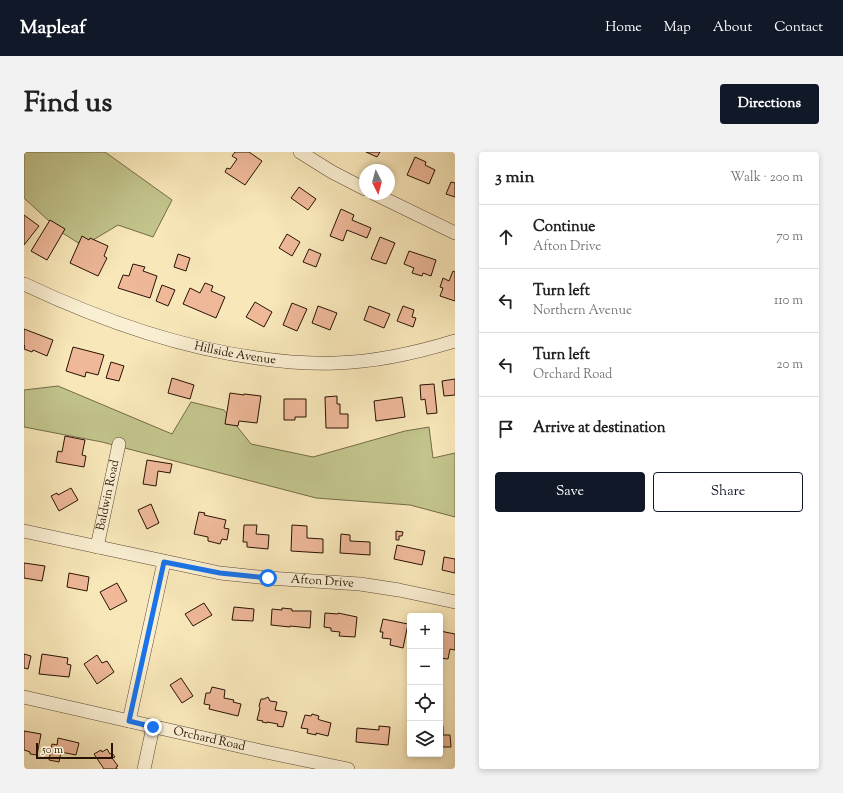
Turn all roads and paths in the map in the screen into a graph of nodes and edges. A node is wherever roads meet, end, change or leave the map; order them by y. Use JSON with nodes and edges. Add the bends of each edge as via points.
{"nodes":[{"id":1,"x":300,"y":152,"type":"edge"},
{"id":2,"x":359,"y":186,"type":"edge"},
{"id":3,"x":387,"y":200,"type":"edge"},
{"id":4,"x":455,"y":233,"type":"edge"},
{"id":5,"x":24,"y":284,"type":"edge"},
{"id":6,"x":455,"y":341,"type":"edge"},
{"id":7,"x":119,"y":444,"type":"dead end"},
{"id":8,"x":24,"y":531,"type":"edge"},
{"id":9,"x":97,"y":547,"type":"junction"},
{"id":10,"x":164,"y":562,"type":"junction"},
{"id":11,"x":455,"y":602,"type":"edge"},
{"id":12,"x":24,"y":697,"type":"edge"},
{"id":13,"x":129,"y":721,"type":"junction"},
{"id":14,"x":153,"y":727,"type":"junction"},
{"id":15,"x":312,"y":765,"type":"edge"},
{"id":16,"x":144,"y":769,"type":"edge"},
{"id":17,"x":348,"y":769,"type":"edge"}],
"edges":[{"from":1,"to":2,"type":"street"},
{"from":3,"to":4,"type":"street"},
{"from":5,"to":6,"type":"street","name":"Hillside Avenue","via":[[142,332],[232,355],[308,363],[370,361]]},
{"from":7,"to":9,"type":"street","name":"Baldwin Road"},
{"from":8,"to":9,"type":"street","name":"Afton Drive"},
{"from":9,"to":10,"type":"street","name":"Afton Drive"},
{"from":10,"to":11,"type":"street","name":"Afton Drive","via":[[220,573],[360,584]]},
{"from":10,"to":13,"type":"street"},
{"from":12,"to":13,"type":"street","name":"Orchard Road"},
{"from":13,"to":14,"type":"street","name":"Orchard Road"},
{"from":14,"to":15,"type":"street","name":"Orchard Road"},
{"from":14,"to":16,"type":"street"},
{"from":15,"to":17,"type":"street","name":"Orchard Road"}]}
